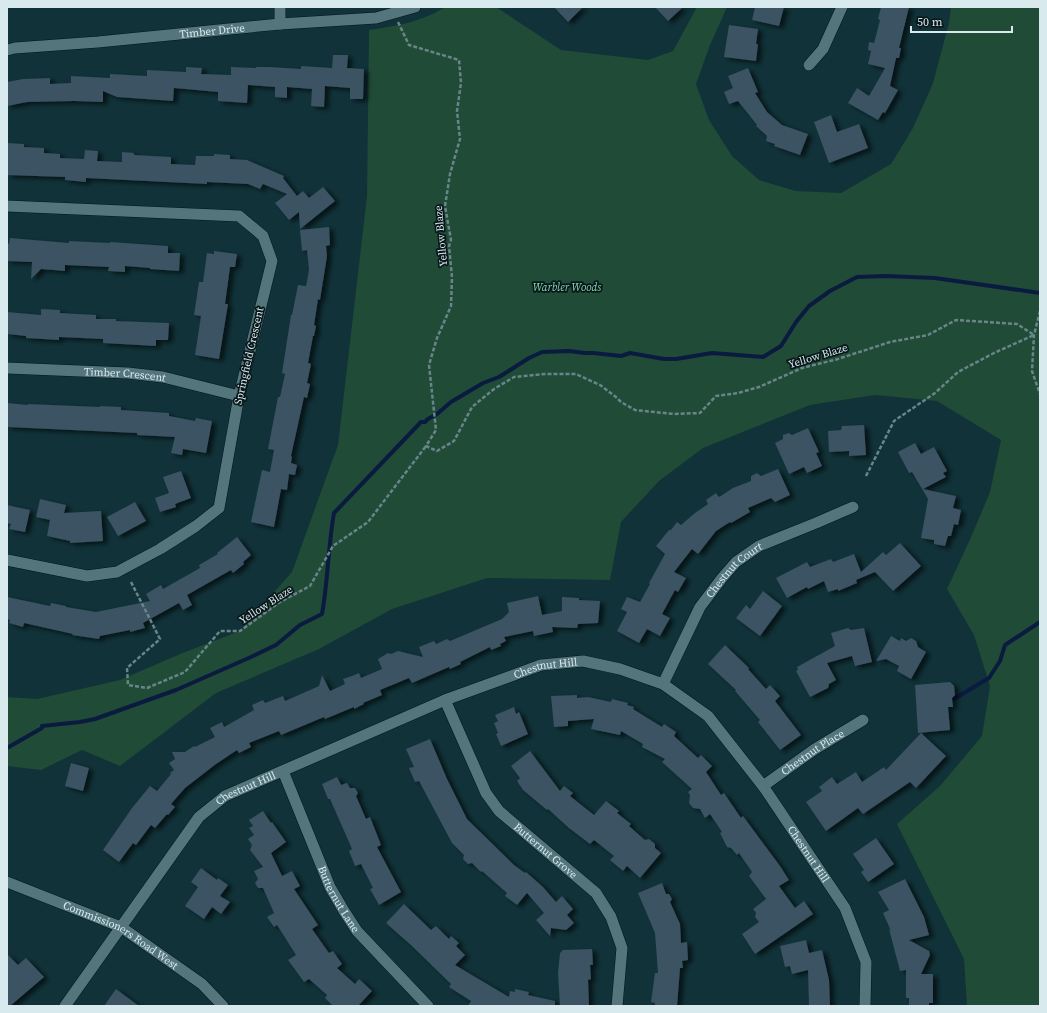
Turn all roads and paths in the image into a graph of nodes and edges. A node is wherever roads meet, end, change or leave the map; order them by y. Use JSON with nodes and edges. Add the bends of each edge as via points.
{"nodes":[{"id":1,"x":280,"y":7,"type":"edge"},
{"id":2,"x":415,"y":7,"type":"edge"},
{"id":3,"x":842,"y":7,"type":"edge"},
{"id":4,"x":393,"y":13,"type":"junction"},
{"id":5,"x":280,"y":24,"type":"junction"},
{"id":6,"x":7,"y":50,"type":"edge"},
{"id":7,"x":809,"y":65,"type":"dead end"},
{"id":8,"x":7,"y":206,"type":"edge"},
{"id":9,"x":1040,"y":311,"type":"edge"},
{"id":10,"x":1034,"y":334,"type":"junction"},
{"id":11,"x":7,"y":368,"type":"edge"},
{"id":12,"x":1040,"y":394,"type":"edge"},
{"id":13,"x":239,"y":396,"type":"junction"},
{"id":14,"x":426,"y":446,"type":"junction"},
{"id":15,"x":866,"y":476,"type":"dead end"},
{"id":16,"x":853,"y":507,"type":"dead end"},
{"id":17,"x":7,"y":560,"type":"edge"},
{"id":18,"x":131,"y":582,"type":"dead end"},
{"id":19,"x":663,"y":684,"type":"junction"},
{"id":20,"x":444,"y":700,"type":"junction"},
{"id":21,"x":863,"y":720,"type":"dead end"},
{"id":22,"x":283,"y":771,"type":"junction"},
{"id":23,"x":763,"y":786,"type":"junction"},
{"id":24,"x":7,"y":882,"type":"edge"},
{"id":25,"x":121,"y":927,"type":"junction"},
{"id":26,"x":65,"y":1006,"type":"edge"},
{"id":27,"x":223,"y":1006,"type":"edge"},
{"id":28,"x":428,"y":1006,"type":"edge"},
{"id":29,"x":617,"y":1006,"type":"edge"},
{"id":30,"x":865,"y":1006,"type":"edge"}],
"edges":[{"from":1,"to":5,"type":"street"},
{"from":2,"to":4,"type":"street","name":"Timber Drive"},
{"from":3,"to":7,"type":"street","via":[[823,48]]},
{"from":4,"to":5,"type":"street","name":"Timber Drive","via":[[376,18]]},
{"from":4,"to":14,"type":"path","name":"Yellow Blaze","via":[[409,45],[458,60],[461,83],[457,111],[460,139],[450,174],[445,206],[451,240],[451,306],[429,365],[436,430]]},
{"from":5,"to":6,"type":"street","name":"Timber Drive"},
{"from":8,"to":13,"type":"street","name":"Springfield Crescent","via":[[239,216],[263,236],[272,261]]},
{"from":9,"to":10,"type":"path"},
{"from":10,"to":12,"type":"path","via":[[1032,371]]},
{"from":10,"to":14,"type":"path","name":"Yellow Blaze","via":[[1017,324],[956,320],[928,335],[890,342],[802,368],[752,389],[716,396],[700,413],[674,414],[635,410],[600,385],[576,374],[514,377],[472,407],[454,441],[437,451]]},
{"from":10,"to":15,"type":"path","via":[[958,372],[935,393],[894,421]]},
{"from":11,"to":13,"type":"street","name":"Timber Crescent","via":[[135,374]]},
{"from":13,"to":17,"type":"street","name":"Springfield Crescent","via":[[219,508],[196,526],[117,572],[87,576]]},
{"from":14,"to":18,"type":"path","name":"Yellow Blaze","via":[[368,522],[333,546],[310,586],[280,602],[240,631],[220,631],[185,672],[147,688],[128,685],[127,668],[160,639]]},
{"from":16,"to":19,"type":"street","name":"Chestnut Court","via":[[759,546],[736,562],[700,606]]},
{"from":19,"to":20,"type":"street","name":"Chestnut Hill","via":[[620,669],[582,661],[541,664]]},
{"from":19,"to":23,"type":"street","name":"Chestnut Hill","via":[[708,716]]},
{"from":20,"to":22,"type":"street","name":"Chestnut Hill"},
{"from":20,"to":29,"type":"street","name":"Butternut Grove","via":[[486,793],[499,811],[596,893],[611,917],[622,948]]},
{"from":21,"to":23,"type":"street","name":"Chestnut Place","via":[[815,749]]},
{"from":22,"to":25,"type":"street","name":"Chestnut Hill","via":[[225,796],[199,817]]},
{"from":22,"to":28,"type":"street","name":"Butternut Lane","via":[[330,887],[344,911],[357,931]]},
{"from":23,"to":30,"type":"street","name":"Chestnut Hill","via":[[845,908],[866,962]]},
{"from":24,"to":25,"type":"street","name":"Commissioners Road West"},
{"from":25,"to":26,"type":"street","name":"Chestnut Hill"},
{"from":25,"to":27,"type":"street","name":"Commissioners Road West","via":[[202,984]]}]}
